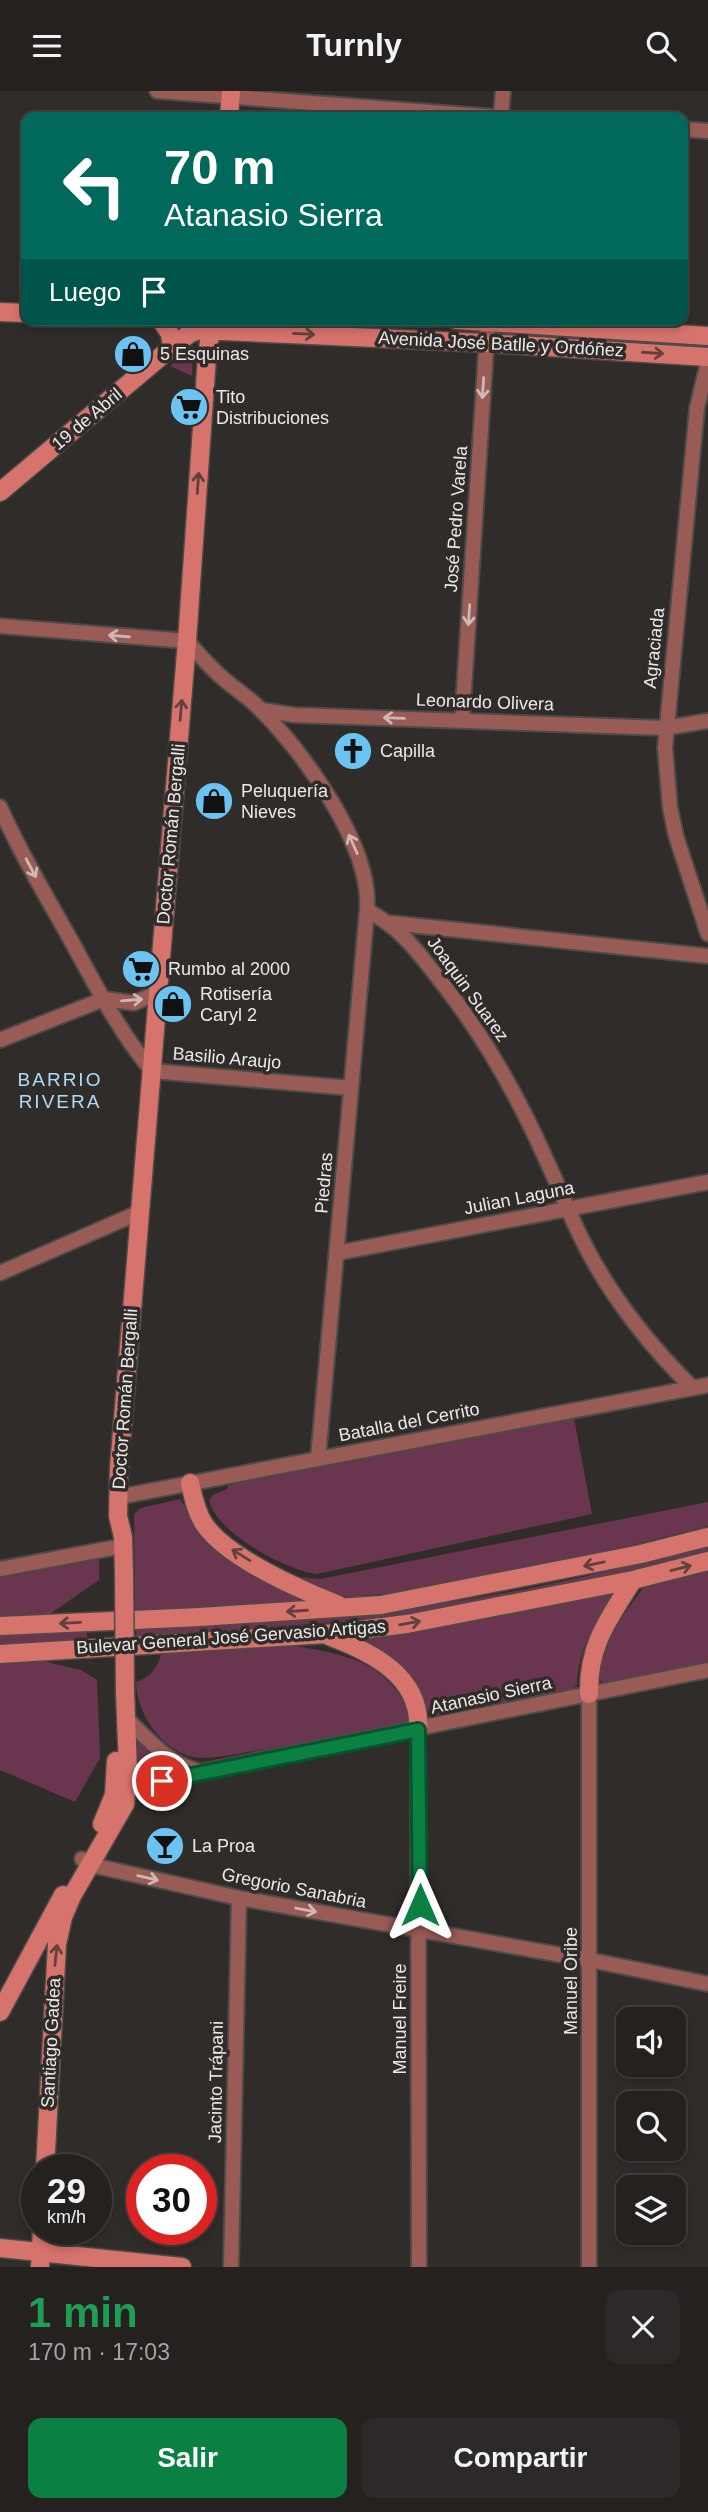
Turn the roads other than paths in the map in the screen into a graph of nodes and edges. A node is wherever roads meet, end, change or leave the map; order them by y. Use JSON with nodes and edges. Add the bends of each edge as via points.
{"nodes":[{"id":1,"x":158,"y":91,"type":"edge"},
{"id":2,"x":502,"y":91,"type":"edge"},
{"id":3,"x":231,"y":93,"type":"edge"},
{"id":4,"x":229,"y":112,"type":"edge"},
{"id":5,"x":443,"y":112,"type":"edge"},
{"id":6,"x":500,"y":112,"type":"edge"},
{"id":7,"x":688,"y":129,"type":"edge"},
{"id":8,"x":708,"y":131,"type":"edge"},
{"id":9,"x":0,"y":312,"type":"edge"},
{"id":10,"x":21,"y":313,"type":"edge"},
{"id":11,"x":165,"y":326,"type":"edge"},
{"id":12,"x":209,"y":326,"type":"edge"},
{"id":13,"x":211,"y":326,"type":"edge"},
{"id":14,"x":226,"y":326,"type":"edge"},
{"id":15,"x":488,"y":326,"type":"edge"},
{"id":16,"x":561,"y":326,"type":"edge"},
{"id":17,"x":708,"y":336,"type":"edge"},
{"id":18,"x":486,"y":343,"type":"junction"},
{"id":19,"x":172,"y":347,"type":"junction"},
{"id":20,"x":708,"y":356,"type":"edge"},
{"id":21,"x":708,"y":362,"type":"edge"},
{"id":22,"x":0,"y":492,"type":"edge"},
{"id":23,"x":0,"y":626,"type":"edge"},
{"id":24,"x":187,"y":641,"type":"junction"},
{"id":25,"x":261,"y":710,"type":"junction"},
{"id":26,"x":462,"y":720,"type":"junction"},
{"id":27,"x":708,"y":721,"type":"edge"},
{"id":28,"x":665,"y":728,"type":"junction"},
{"id":29,"x":0,"y":807,"type":"edge"},
{"id":30,"x":367,"y":909,"type":"junction"},
{"id":31,"x":391,"y":923,"type":"junction"},
{"id":32,"x":708,"y":934,"type":"edge"},
{"id":33,"x":708,"y":955,"type":"edge"},
{"id":34,"x":159,"y":992,"type":"junction"},
{"id":35,"x":104,"y":999,"type":"junction"},
{"id":36,"x":0,"y":1040,"type":"edge"},
{"id":37,"x":152,"y":1071,"type":"junction"},
{"id":38,"x":351,"y":1088,"type":"junction"},
{"id":39,"x":708,"y":1182,"type":"edge"},
{"id":40,"x":565,"y":1209,"type":"junction"},
{"id":41,"x":140,"y":1212,"type":"junction"},
{"id":42,"x":337,"y":1253,"type":"junction"},
{"id":43,"x":0,"y":1273,"type":"edge"},
{"id":44,"x":708,"y":1385,"type":"edge"},
{"id":45,"x":692,"y":1388,"type":"junction"},
{"id":46,"x":318,"y":1459,"type":"junction"},
{"id":47,"x":190,"y":1483,"type":"junction"},
{"id":48,"x":118,"y":1497,"type":"junction"},
{"id":49,"x":118,"y":1516,"type":"junction"},
{"id":50,"x":708,"y":1537,"type":"edge"},
{"id":51,"x":112,"y":1548,"type":"junction"},
{"id":52,"x":708,"y":1560,"type":"edge"},
{"id":53,"x":0,"y":1569,"type":"edge"},
{"id":54,"x":119,"y":1575,"type":"junction"},
{"id":55,"x":633,"y":1580,"type":"junction"},
{"id":56,"x":345,"y":1608,"type":"junction"},
{"id":57,"x":0,"y":1626,"type":"edge"},
{"id":58,"x":326,"y":1634,"type":"junction"},
{"id":59,"x":0,"y":1654,"type":"edge"},
{"id":60,"x":708,"y":1670,"type":"edge"},
{"id":61,"x":120,"y":1692,"type":"junction"},
{"id":62,"x":589,"y":1695,"type":"junction"},
{"id":63,"x":126,"y":1718,"type":"junction"},
{"id":64,"x":418,"y":1730,"type":"junction"},
{"id":65,"x":199,"y":1772,"type":"junction"},
{"id":66,"x":151,"y":1784,"type":"dead end"},
{"id":67,"x":87,"y":1862,"type":"junction"},
{"id":68,"x":239,"y":1898,"type":"junction"},
{"id":69,"x":420,"y":1930,"type":"junction"},
{"id":70,"x":590,"y":1960,"type":"junction"},
{"id":71,"x":708,"y":1984,"type":"edge"},
{"id":72,"x":0,"y":2012,"type":"edge"},
{"id":73,"x":46,"y":2154,"type":"edge"},
{"id":74,"x":0,"y":2248,"type":"edge"},
{"id":75,"x":41,"y":2260,"type":"edge"},
{"id":76,"x":182,"y":2267,"type":"edge"},
{"id":77,"x":231,"y":2267,"type":"edge"},
{"id":78,"x":418,"y":2267,"type":"edge"},
{"id":79,"x":589,"y":2267,"type":"edge"}],
"edges":[{"from":1,"to":3,"type":"street"},
{"from":2,"to":6,"type":"street"},
{"from":3,"to":4,"type":"street"},
{"from":3,"to":5,"type":"street"},
{"from":7,"to":8,"type":"street"},
{"from":9,"to":10,"type":"street"},
{"from":11,"to":19,"type":"street"},
{"from":12,"to":19,"type":"street","name":"19 de Abril"},
{"from":24,"to":13,"type":"street","name":"Doctor Román Bergalli","one_way":true},
{"from":14,"to":18,"type":"street","name":"Avenida José Batlle y Ordóñez","one_way":true},
{"from":15,"to":18,"type":"street","name":"José Pedro Varela"},
{"from":16,"to":17,"type":"street","name":"Avenida José Batlle y Ordóñez"},
{"from":18,"to":20,"type":"street","name":"Avenida José Batlle y Ordóñez","one_way":true},
{"from":18,"to":26,"type":"street","name":"José Pedro Varela","one_way":true},
{"from":19,"to":22,"type":"street","name":"19 de Abril"},
{"from":21,"to":28,"type":"street","name":"Agraciada","via":[[697,408]]},
{"from":24,"to":23,"type":"street","one_way":true},
{"from":24,"to":25,"type":"street"},
{"from":34,"to":24,"type":"street","name":"Doctor Román Bergalli","one_way":true},
{"from":26,"to":25,"type":"street","name":"Leonardo Olivera","one_way":true},
{"from":30,"to":25,"type":"street","one_way":true,"via":[[363,865],[343,821]]},
{"from":26,"to":28,"type":"street","name":"Leonardo Olivera"},
{"from":27,"to":28,"type":"street","name":"Leonardo Olivera"},
{"from":28,"to":32,"type":"street","name":"Agraciada","via":[[670,807],[684,866]]},
{"from":29,"to":35,"type":"street","name":"Basilio Araujo","one_way":true},
{"from":30,"to":31,"type":"street","name":"Joaquin Suarez"},
{"from":30,"to":38,"type":"street","name":"Piedras"},
{"from":31,"to":33,"type":"street"},
{"from":31,"to":40,"type":"street","name":"Joaquin Suarez","via":[[446,987],[486,1045],[551,1168]]},
{"from":35,"to":34,"type":"street","one_way":true,"via":[[134,1003]]},
{"from":34,"to":37,"type":"street","name":"Doctor Román Bergalli"},
{"from":35,"to":36,"type":"street"},
{"from":35,"to":37,"type":"street","name":"Basilio Araujo"},
{"from":37,"to":38,"type":"street","name":"Basilio Araujo"},
{"from":37,"to":41,"type":"street","name":"Doctor Román Bergalli"},
{"from":38,"to":42,"type":"street","name":"Piedras"},
{"from":39,"to":40,"type":"street","name":"Julian Laguna"},
{"from":40,"to":42,"type":"street","name":"Julian Laguna"},
{"from":40,"to":45,"type":"street","name":"Joaquin Suarez","via":[[621,1304]]},
{"from":41,"to":43,"type":"street"},
{"from":41,"to":48,"type":"street","name":"Doctor Román Bergalli"},
{"from":42,"to":46,"type":"street","name":"Piedras"},
{"from":44,"to":45,"type":"street","name":"Batalla del Cerrito"},
{"from":45,"to":46,"type":"street","name":"Batalla del Cerrito"},
{"from":46,"to":47,"type":"street","name":"Batalla del Cerrito"},
{"from":47,"to":48,"type":"street","name":"Batalla del Cerrito"},
{"from":56,"to":47,"type":"street","one_way":true,"via":[[263,1569],[215,1537],[203,1522]]},
{"from":48,"to":49,"type":"street","name":"Doctor Román Bergalli"},
{"from":49,"to":51,"type":"street","name":"Doctor Román Bergalli"},
{"from":49,"to":54,"type":"street","name":"Doctor Román Bergalli","via":[[123,1537]]},
{"from":50,"to":56,"type":"street","name":"Bulevar General José Gervasio Artigas","one_way":true,"via":[[505,1583]]},
{"from":51,"to":53,"type":"street"},
{"from":51,"to":54,"type":"street","name":"Doctor Román Bergalli"},
{"from":55,"to":52,"type":"street","name":"Bulevar General José Gervasio Artigas","one_way":true},
{"from":54,"to":61,"type":"street","name":"Doctor Román Bergalli"},
{"from":58,"to":55,"type":"street","name":"Bulevar General José Gervasio Artigas","one_way":true,"via":[[407,1624]]},
{"from":55,"to":62,"type":"street","via":[[596,1644],[590,1661]]},
{"from":56,"to":57,"type":"street","name":"Bulevar General José Gervasio Artigas","one_way":true},
{"from":58,"to":59,"type":"street","name":"Bulevar General José Gervasio Artigas"},
{"from":58,"to":64,"type":"street","via":[[360,1648],[396,1672],[416,1702]]},
{"from":60,"to":62,"type":"street","name":"Atanasio Sierra"},
{"from":61,"to":63,"type":"street"},
{"from":61,"to":67,"type":"street","via":[[114,1795]]},
{"from":62,"to":64,"type":"street","name":"Atanasio Sierra"},
{"from":62,"to":70,"type":"street","name":"Manuel Oribe"},
{"from":63,"to":65,"type":"street","via":[[159,1751]]},
{"from":63,"to":67,"type":"street","via":[[127,1797]]},
{"from":64,"to":65,"type":"street","name":"Atanasio Sierra"},
{"from":64,"to":69,"type":"street","name":"Manuel Freire"},
{"from":65,"to":66,"type":"street","name":"Atanasio Sierra"},
{"from":67,"to":68,"type":"street","name":"Gregorio Sanabria","one_way":true},
{"from":67,"to":72,"type":"street"},
{"from":73,"to":67,"type":"street","name":"Santiago Gadea","one_way":true,"via":[[57,1944]]},
{"from":68,"to":69,"type":"street","name":"Gregorio Sanabria","one_way":true},
{"from":68,"to":77,"type":"street","name":"Jacinto Trápani"},
{"from":69,"to":70,"type":"street","name":"Gregorio Sanabria"},
{"from":69,"to":78,"type":"street","name":"Manuel Freire"},
{"from":70,"to":71,"type":"street","name":"Gregorio Sanabria"},
{"from":70,"to":79,"type":"street","name":"Manuel Oribe"},
{"from":74,"to":75,"type":"street"},
{"from":75,"to":76,"type":"street"}]}
